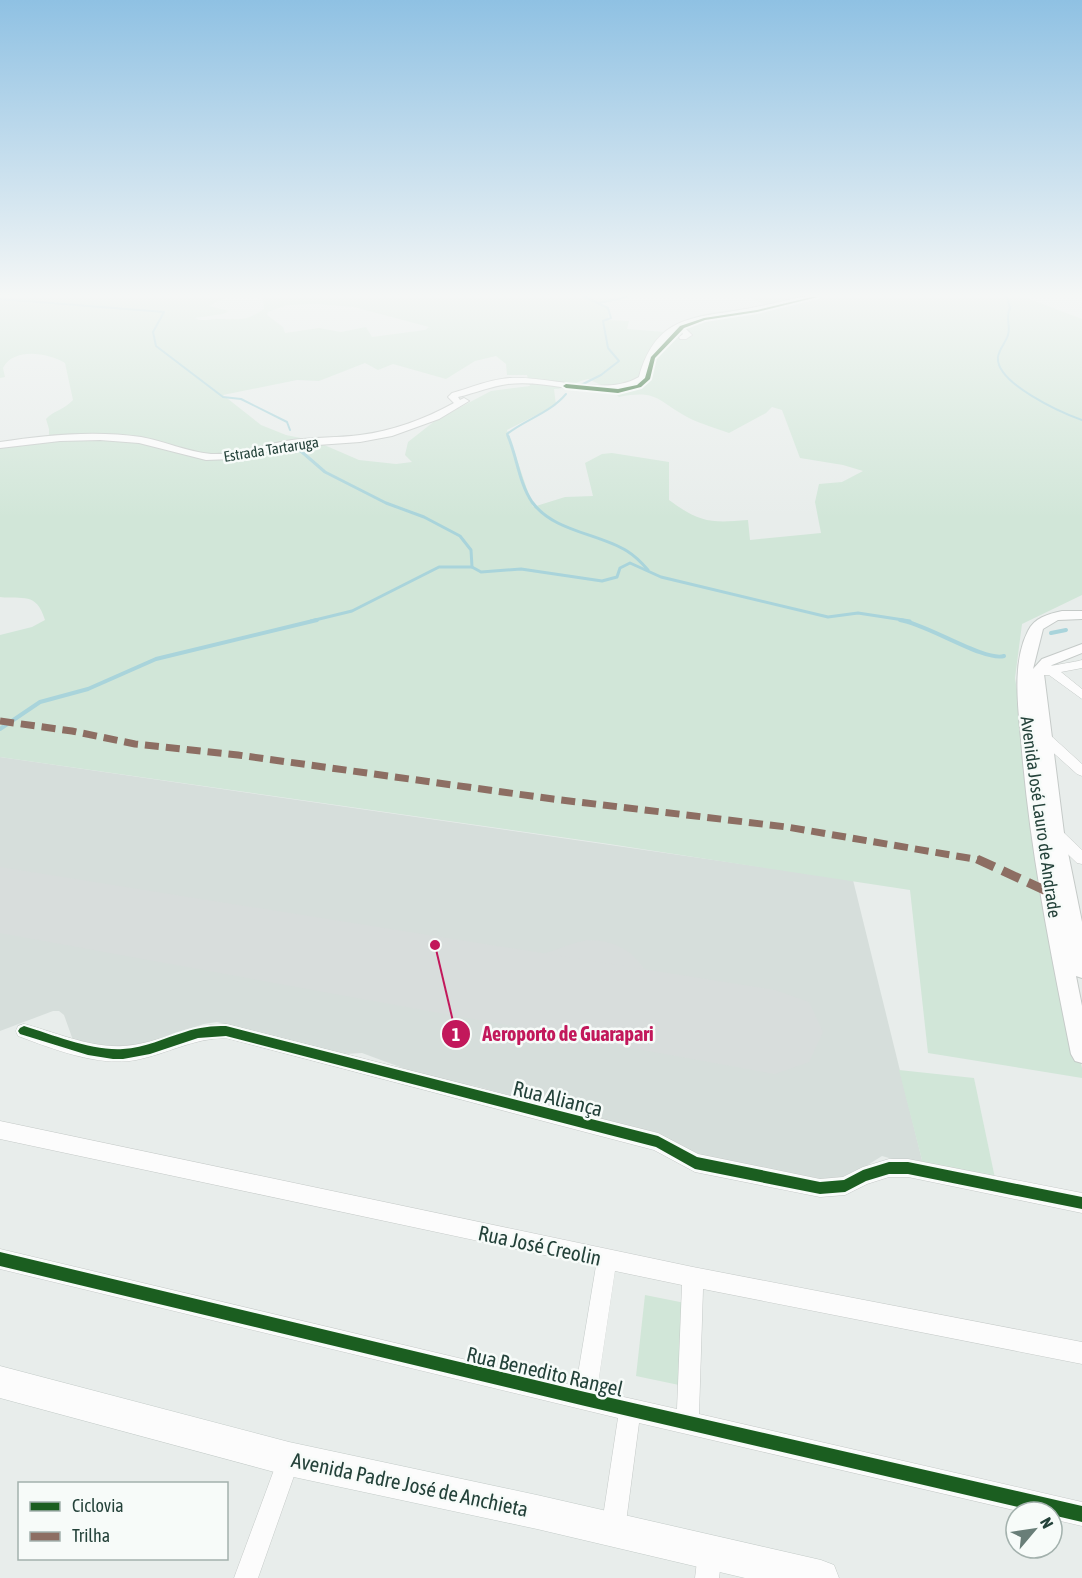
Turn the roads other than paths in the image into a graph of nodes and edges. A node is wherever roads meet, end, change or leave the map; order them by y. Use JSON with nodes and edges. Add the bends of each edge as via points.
{"nodes":[{"id":1,"x":644,"y":371,"type":"edge"},
{"id":2,"x":654,"y":371,"type":"edge"},
{"id":3,"x":463,"y":398,"type":"junction"},
{"id":4,"x":0,"y":442,"type":"edge"},
{"id":5,"x":1080,"y":616,"type":"edge"},
{"id":6,"x":1082,"y":648,"type":"edge"},
{"id":7,"x":1082,"y":664,"type":"edge"},
{"id":8,"x":1045,"y":671,"type":"junction"},
{"id":9,"x":1082,"y":695,"type":"edge"},
{"id":10,"x":1043,"y":736,"type":"junction"},
{"id":11,"x":1082,"y":771,"type":"edge"},
{"id":12,"x":1055,"y":833,"type":"junction"},
{"id":13,"x":1082,"y":859,"type":"edge"},
{"id":14,"x":1081,"y":964,"type":"edge"},
{"id":15,"x":24,"y":1031,"type":"dead end"},
{"id":16,"x":1082,"y":1054,"type":"edge"},
{"id":17,"x":0,"y":1130,"type":"edge"},
{"id":18,"x":1082,"y":1203,"type":"edge"},
{"id":19,"x":0,"y":1259,"type":"edge"},
{"id":20,"x":607,"y":1259,"type":"junction"},
{"id":21,"x":693,"y":1277,"type":"junction"},
{"id":22,"x":1082,"y":1353,"type":"edge"},
{"id":23,"x":0,"y":1382,"type":"edge"},
{"id":24,"x":585,"y":1399,"type":"junction"},
{"id":25,"x":630,"y":1410,"type":"junction"},
{"id":26,"x":688,"y":1423,"type":"junction"},
{"id":27,"x":289,"y":1458,"type":"junction"},
{"id":28,"x":1082,"y":1514,"type":"edge"},
{"id":29,"x":613,"y":1530,"type":"junction"},
{"id":30,"x":709,"y":1565,"type":"edge"},
{"id":31,"x":246,"y":1578,"type":"edge"},
{"id":32,"x":821,"y":1578,"type":"edge"}],
"edges":[{"from":1,"to":3,"type":"street","name":"Estrada Tartaruga","via":[[643,378],[630,386],[606,389],[518,381],[495,384]]},
{"from":2,"to":3,"type":"street","name":"Estrada Tartaruga","via":[[651,380],[635,390],[612,393],[516,385]]},
{"from":3,"to":4,"type":"street","name":"Estrada Tartaruga","via":[[425,423],[398,432],[295,443],[225,457],[193,454],[160,444],[95,438]]},
{"from":5,"to":16,"type":"street","name":"Avenida José Lauro de Andrade","via":[[1047,618],[1034,631],[1024,678],[1032,773],[1060,951]]},
{"from":6,"to":8,"type":"street","via":[[1047,662]]},
{"from":7,"to":8,"type":"street"},
{"from":8,"to":9,"type":"street"},
{"from":8,"to":10,"type":"street","name":"Avenida José Lauro de Andrade"},
{"from":10,"to":11,"type":"street"},
{"from":10,"to":12,"type":"street","name":"Avenida José Lauro de Andrade"},
{"from":12,"to":13,"type":"street"},
{"from":12,"to":14,"type":"street","name":"Avenida José Lauro de Andrade"},
{"from":15,"to":18,"type":"street","name":"Rua Aliança","via":[[121,1054],[208,1030],[226,1031],[658,1142],[695,1163],[797,1184],[833,1188],[889,1168],[908,1168]]},
{"from":17,"to":20,"type":"street","name":"Rua José Creolin"},
{"from":19,"to":24,"type":"street","name":"Rua Benedito Rangel"},
{"from":20,"to":21,"type":"street","name":"Rua José Creolin"},
{"from":20,"to":24,"type":"street","name":"Rua Benedito Rangel"},
{"from":21,"to":22,"type":"street","name":"Rua José Creolin"},
{"from":21,"to":26,"type":"street"},
{"from":23,"to":27,"type":"main road","name":"Avenida Padre José de Anchieta"},
{"from":24,"to":25,"type":"street","name":"Rua Benedito Rangel"},
{"from":25,"to":26,"type":"street","name":"Rua Benedito Rangel"},
{"from":25,"to":29,"type":"street"},
{"from":26,"to":28,"type":"street","name":"Rua Benedito Rangel"},
{"from":27,"to":29,"type":"main road","name":"Avenida Padre José de Anchieta"},
{"from":27,"to":31,"type":"street"},
{"from":29,"to":30,"type":"main road","name":"Avenida Padre José de Anchieta"},
{"from":30,"to":32,"type":"main road","name":"Avenida Padre José de Anchieta"}]}
